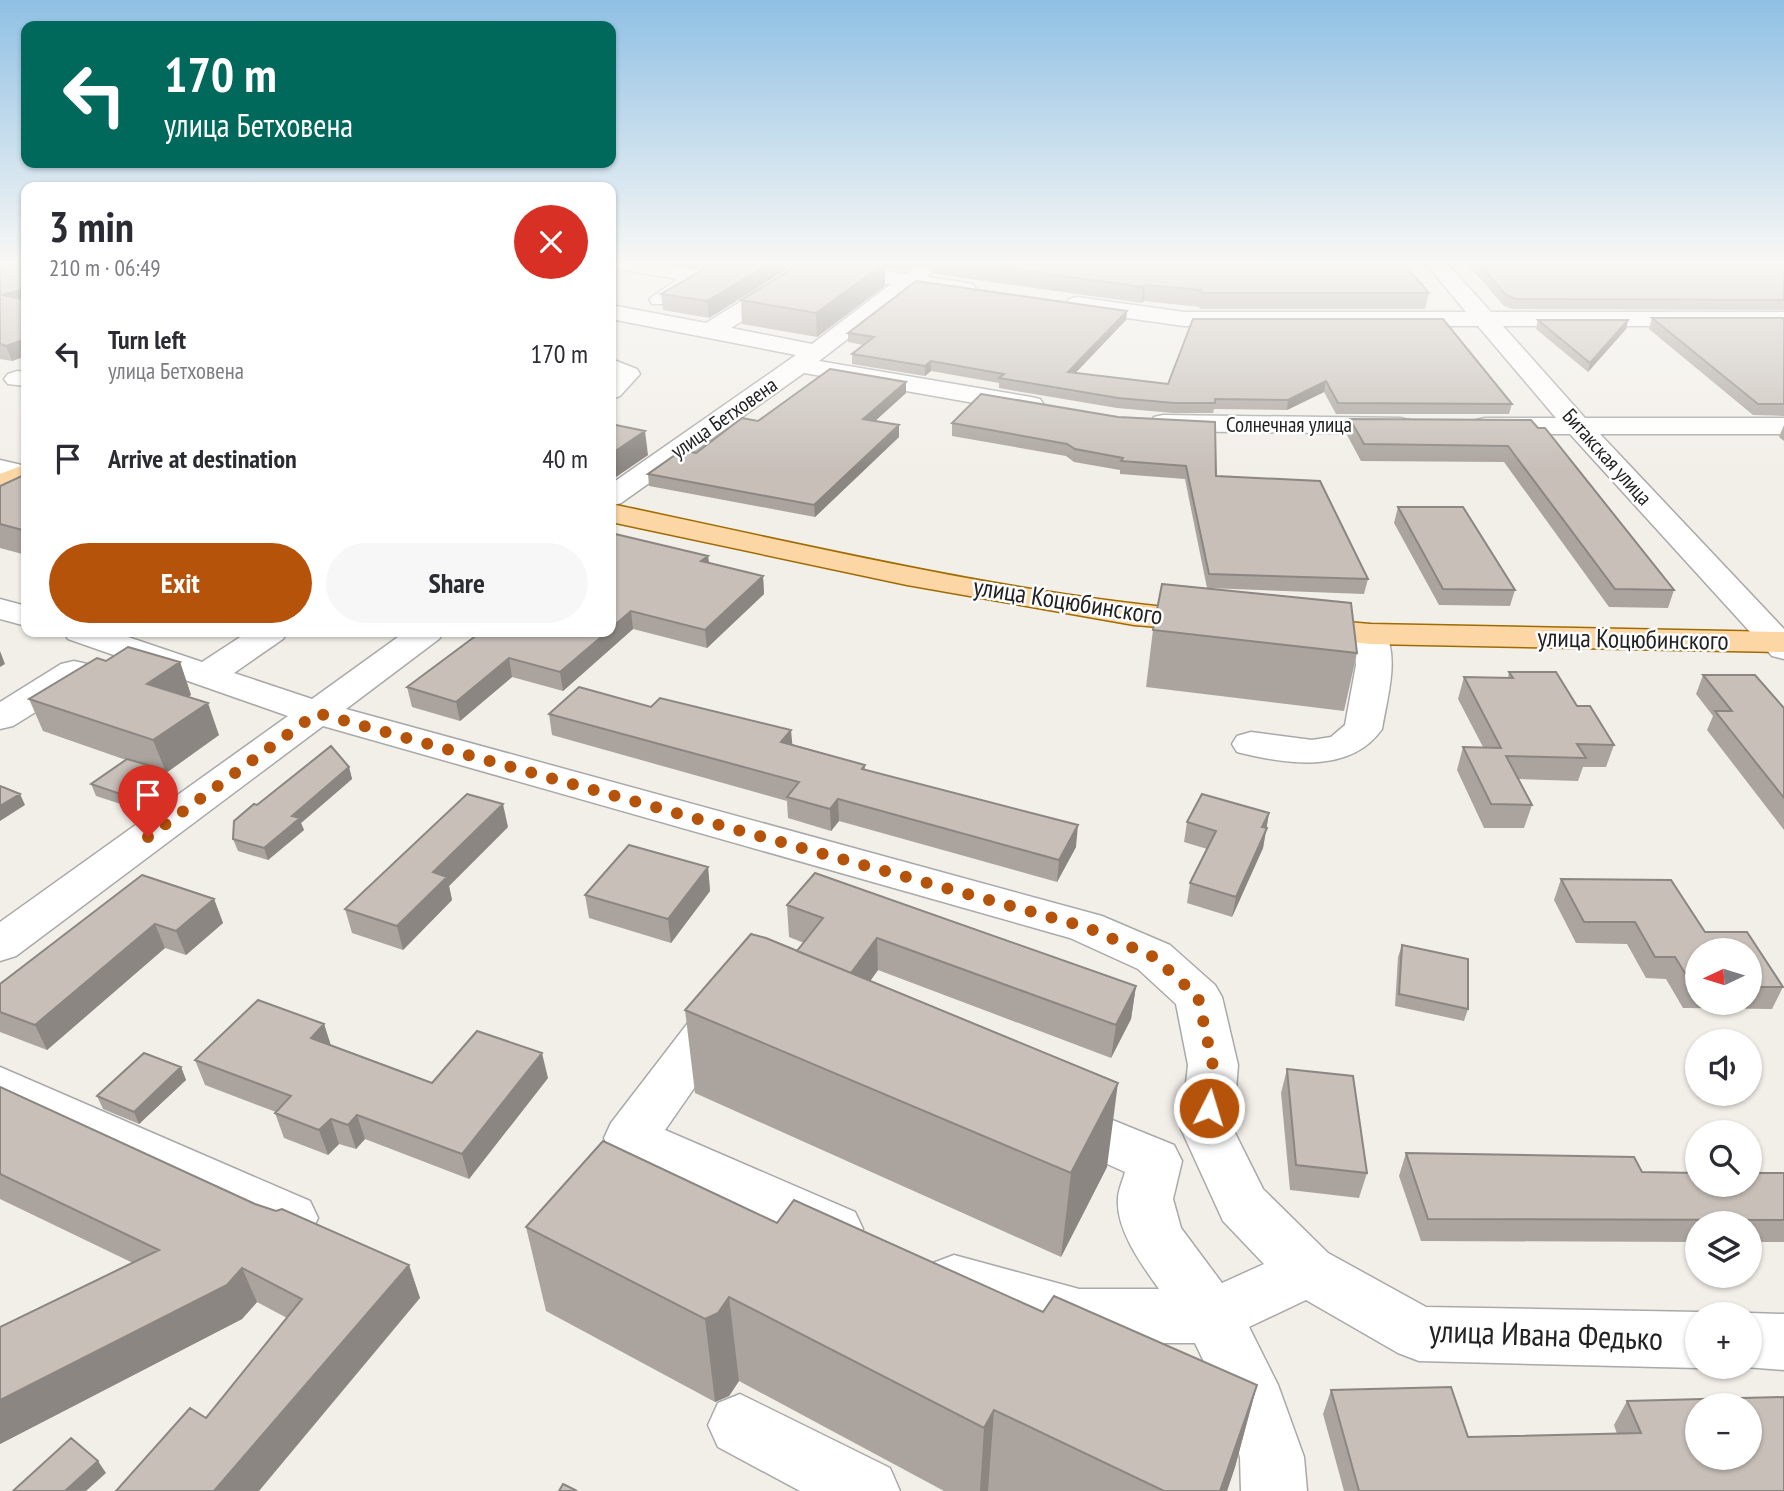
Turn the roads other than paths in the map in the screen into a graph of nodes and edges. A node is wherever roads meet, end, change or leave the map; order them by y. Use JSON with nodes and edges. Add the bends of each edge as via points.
{"nodes":[{"id":1,"x":710,"y":331,"type":"edge"},
{"id":2,"x":844,"y":331,"type":"edge"},
{"id":3,"x":1495,"y":331,"type":"edge"},
{"id":4,"x":808,"y":358,"type":"junction"},
{"id":5,"x":616,"y":368,"type":"edge"},
{"id":6,"x":616,"y":386,"type":"edge"},
{"id":7,"x":1055,"y":409,"type":"edge"},
{"id":8,"x":1139,"y":421,"type":"edge"},
{"id":9,"x":1425,"y":426,"type":"edge"},
{"id":10,"x":1467,"y":426,"type":"edge"},
{"id":11,"x":1784,"y":426,"type":"edge"},
{"id":12,"x":1578,"y":427,"type":"junction"},
{"id":13,"x":616,"y":493,"type":"edge"},
{"id":14,"x":616,"y":514,"type":"edge"},
{"id":15,"x":0,"y":609,"type":"edge"},
{"id":16,"x":21,"y":615,"type":"edge"},
{"id":17,"x":1370,"y":634,"type":"junction"},
{"id":18,"x":98,"y":637,"type":"edge"},
{"id":19,"x":264,"y":637,"type":"edge"},
{"id":20,"x":420,"y":637,"type":"edge"},
{"id":21,"x":120,"y":643,"type":"junction"},
{"id":22,"x":1782,"y":644,"type":"edge"},
{"id":23,"x":208,"y":674,"type":"junction"},
{"id":24,"x":317,"y":713,"type":"junction"},
{"id":25,"x":0,"y":718,"type":"edge"},
{"id":26,"x":1251,"y":744,"type":"dead end"},
{"id":27,"x":0,"y":945,"type":"edge"},
{"id":28,"x":768,"y":995,"type":"edge"},
{"id":29,"x":0,"y":1087,"type":"edge"},
{"id":30,"x":1018,"y":1102,"type":"edge"},
{"id":31,"x":290,"y":1218,"type":"edge"},
{"id":32,"x":1308,"y":1271,"type":"junction"},
{"id":33,"x":1212,"y":1317,"type":"junction"},
{"id":34,"x":1685,"y":1340,"type":"edge"},
{"id":35,"x":1762,"y":1341,"type":"edge"},
{"id":36,"x":1784,"y":1342,"type":"edge"},
{"id":37,"x":740,"y":1425,"type":"dead end"},
{"id":38,"x":867,"y":1491,"type":"edge"},
{"id":39,"x":1274,"y":1491,"type":"edge"}],
"edges":[{"from":1,"to":4,"type":"street"},
{"from":2,"to":4,"type":"street","name":"улица Бетховена"},
{"from":3,"to":12,"type":"street","name":"Битакская улица"},
{"from":4,"to":7,"type":"street"},
{"from":4,"to":13,"type":"street","name":"улица Бетховена"},
{"from":5,"to":6,"type":"street","via":[[628,374]]},
{"from":8,"to":9,"type":"street","name":"Солнечная улица"},
{"from":10,"to":12,"type":"street"},
{"from":11,"to":12,"type":"street"},
{"from":12,"to":22,"type":"street","name":"Битакская улица"},
{"from":14,"to":17,"type":"main road","name":"улица Коцюбинского","via":[[907,575],[1120,613]]},
{"from":15,"to":16,"type":"street"},
{"from":17,"to":22,"type":"main road","name":"улица Коцюбинского"},
{"from":17,"to":26,"type":"street","via":[[1374,665],[1363,729],[1343,746],[1312,752]]},
{"from":18,"to":21,"type":"street","name":"улица Ивана Федько"},
{"from":19,"to":23,"type":"street"},
{"from":20,"to":24,"type":"street"},
{"from":21,"to":23,"type":"street","name":"улица Ивана Федько"},
{"from":21,"to":25,"type":"street"},
{"from":23,"to":24,"type":"street","name":"улица Ивана Федько"},
{"from":24,"to":27,"type":"street"},
{"from":24,"to":32,"type":"street","name":"улица Ивана Федько","via":[[1086,927],[1154,957],[1198,997],[1213,1066],[1207,1129],[1243,1205]]},
{"from":28,"to":33,"type":"street","via":[[743,985],[630,1138],[953,1281],[1079,1315]]},
{"from":29,"to":31,"type":"street"},
{"from":30,"to":33,"type":"street","via":[[1155,1161],[1145,1199],[1155,1238]]},
{"from":32,"to":33,"type":"street"},
{"from":32,"to":34,"type":"street","name":"улица Ивана Федько","via":[[1419,1334]]},
{"from":33,"to":39,"type":"street","via":[[1247,1385],[1272,1457]]},
{"from":35,"to":36,"type":"street"},
{"from":37,"to":38,"type":"street"}]}
